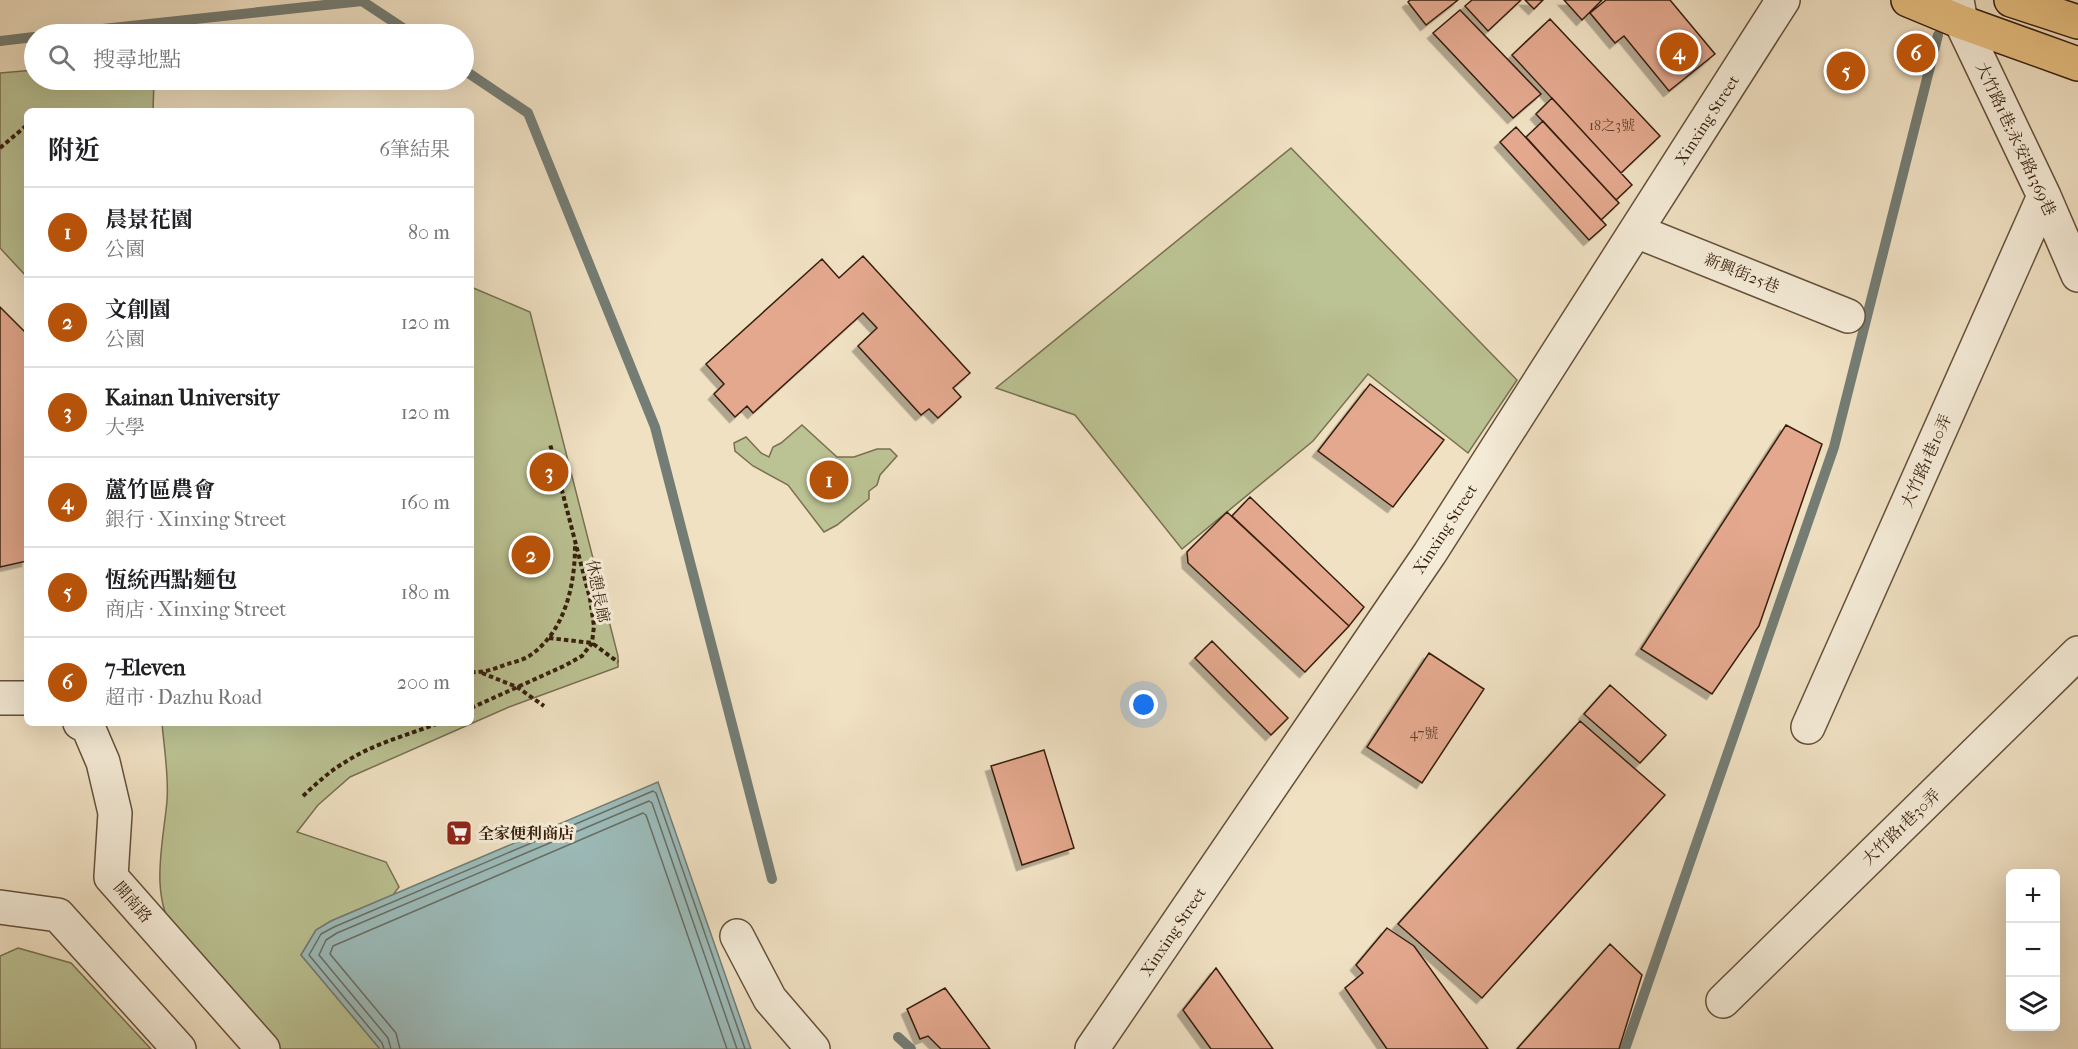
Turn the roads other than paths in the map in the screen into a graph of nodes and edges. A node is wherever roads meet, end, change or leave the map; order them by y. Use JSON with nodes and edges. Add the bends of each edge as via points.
{"nodes":[{"id":1,"x":1783,"y":0,"type":"edge"},
{"id":2,"x":1908,"y":0,"type":"edge"},
{"id":3,"x":2011,"y":0,"type":"edge"},
{"id":4,"x":1959,"y":8,"type":"edge"},
{"id":5,"x":2078,"y":22,"type":"edge"},
{"id":6,"x":2078,"y":64,"type":"edge"},
{"id":7,"x":2044,"y":196,"type":"junction"},
{"id":8,"x":1636,"y":231,"type":"junction"},
{"id":9,"x":2078,"y":274,"type":"edge"},
{"id":10,"x":1848,"y":316,"type":"dead end"},
{"id":11,"x":2078,"y":653,"type":"edge"},
{"id":12,"x":0,"y":698,"type":"edge"},
{"id":13,"x":24,"y":698,"type":"edge"},
{"id":14,"x":85,"y":726,"type":"edge"},
{"id":15,"x":1808,"y":727,"type":"dead end"},
{"id":16,"x":0,"y":907,"type":"edge"},
{"id":17,"x":736,"y":936,"type":"dead end"},
{"id":18,"x":1724,"y":1001,"type":"dead end"},
{"id":19,"x":179,"y":1049,"type":"edge"},
{"id":20,"x":263,"y":1049,"type":"edge"},
{"id":21,"x":813,"y":1049,"type":"edge"},
{"id":22,"x":1092,"y":1049,"type":"edge"}],
"edges":[{"from":1,"to":8,"type":"street","name":"Xinxing Street"},
{"from":2,"to":4,"type":"main road"},
{"from":3,"to":5,"type":"main road"},
{"from":4,"to":6,"type":"main road"},
{"from":4,"to":7,"type":"street","name":"大竹路1巷;永安路1369巷"},
{"from":7,"to":9,"type":"street","name":"大竹路1巷;永安路1369巷"},
{"from":7,"to":15,"type":"street","name":"大竹路1巷10弄"},
{"from":8,"to":10,"type":"street","name":"新興街25巷"},
{"from":8,"to":22,"type":"street","name":"Xinxing Street","via":[[1430,553]]},
{"from":11,"to":18,"type":"street","name":"大竹路1巷30弄"},
{"from":12,"to":13,"type":"street"},
{"from":14,"to":20,"type":"street","name":"開南路","via":[[103,762],[115,813],[111,877]]},
{"from":16,"to":19,"type":"street","via":[[58,915]]},
{"from":17,"to":21,"type":"street","via":[[770,999]]}]}
